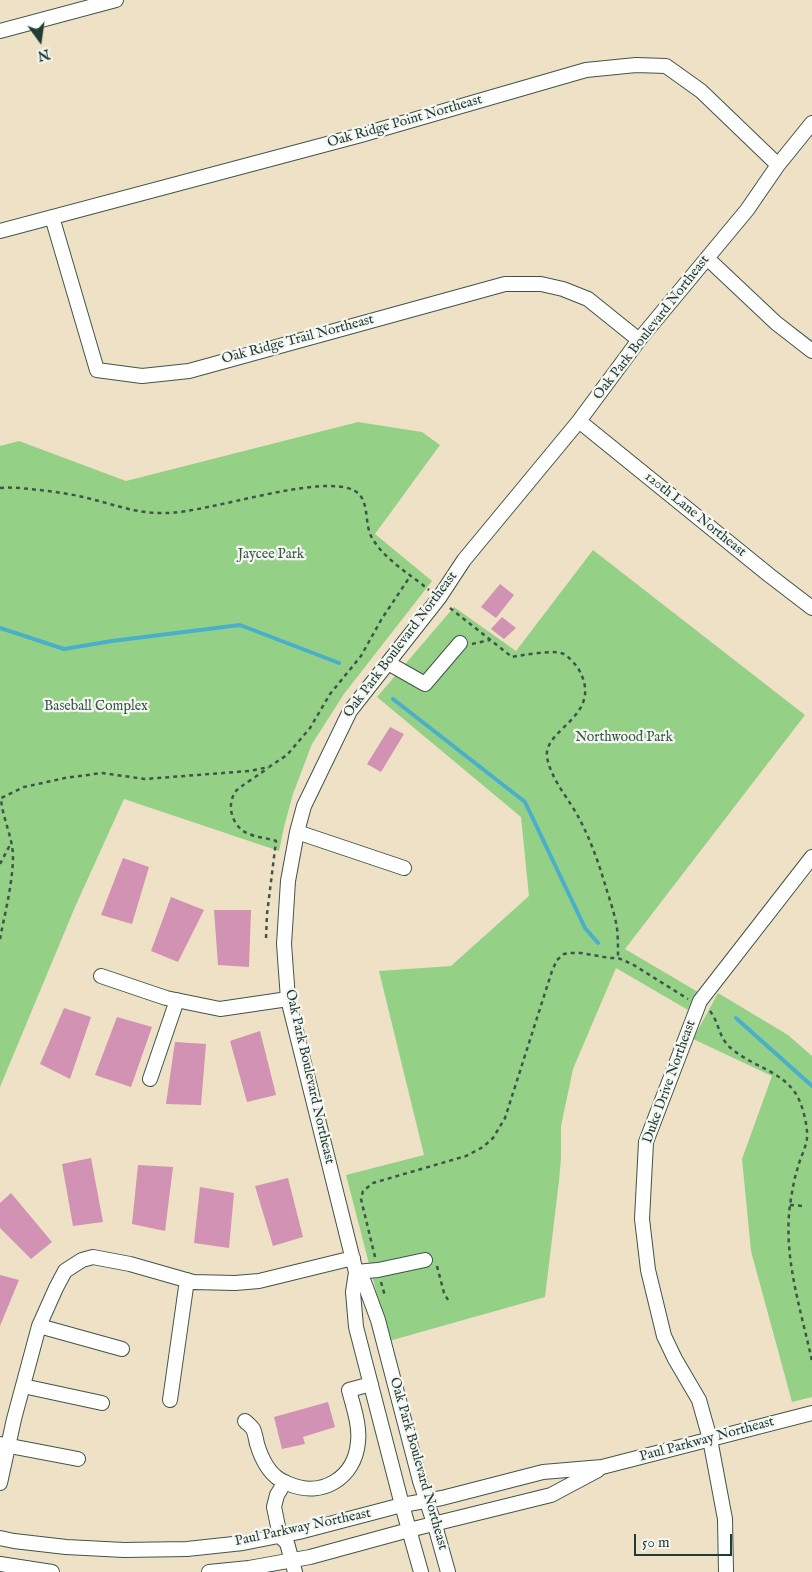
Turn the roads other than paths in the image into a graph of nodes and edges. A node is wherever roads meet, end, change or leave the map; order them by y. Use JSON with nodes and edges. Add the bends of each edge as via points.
{"nodes":[{"id":1,"x":116,"y":0,"type":"edge"},
{"id":2,"x":0,"y":31,"type":"edge"},
{"id":3,"x":812,"y":122,"type":"edge"},
{"id":4,"x":778,"y":166,"type":"junction"},
{"id":5,"x":52,"y":217,"type":"junction"},
{"id":6,"x":0,"y":231,"type":"edge"},
{"id":7,"x":707,"y":258,"type":"junction"},
{"id":8,"x":639,"y":340,"type":"junction"},
{"id":9,"x":812,"y":351,"type":"edge"},
{"id":10,"x":579,"y":421,"type":"junction"},
{"id":11,"x":812,"y":608,"type":"edge"},
{"id":12,"x":460,"y":642,"type":"road end"},
{"id":13,"x":388,"y":663,"type":"junction"},
{"id":14,"x":297,"y":832,"type":"junction"},
{"id":15,"x":812,"y":857,"type":"edge"},
{"id":16,"x":404,"y":868,"type":"dead end"},
{"id":17,"x":102,"y":976,"type":"dead end"},
{"id":18,"x":288,"y":999,"type":"junction"},
{"id":19,"x":177,"y":1000,"type":"junction"},
{"id":20,"x":150,"y":1079,"type":"dead end"},
{"id":21,"x":353,"y":1258,"type":"junction"},
{"id":22,"x":425,"y":1260,"type":"road end"},
{"id":23,"x":356,"y":1272,"type":"junction"},
{"id":24,"x":186,"y":1280,"type":"junction"},
{"id":25,"x":39,"y":1326,"type":"junction"},
{"id":26,"x":122,"y":1349,"type":"dead end"},
{"id":27,"x":371,"y":1384,"type":"junction"},
{"id":28,"x":23,"y":1386,"type":"junction"},
{"id":29,"x":170,"y":1400,"type":"dead end"},
{"id":30,"x":102,"y":1404,"type":"dead end"},
{"id":31,"x":812,"y":1413,"type":"edge"},
{"id":32,"x":245,"y":1421,"type":"dead end"},
{"id":33,"x":710,"y":1439,"type":"junction"},
{"id":34,"x":4,"y":1444,"type":"edge"},
{"id":35,"x":78,"y":1460,"type":"dead end"},
{"id":36,"x":602,"y":1467,"type":"junction"},
{"id":37,"x":284,"y":1482,"type":"junction"},
{"id":38,"x":0,"y":1483,"type":"edge"},
{"id":39,"x":427,"y":1502,"type":"junction"},
{"id":40,"x":402,"y":1505,"type":"junction"},
{"id":41,"x":435,"y":1525,"type":"junction"},
{"id":42,"x":409,"y":1530,"type":"junction"},
{"id":43,"x":280,"y":1536,"type":"junction"},
{"id":44,"x":0,"y":1538,"type":"edge"},
{"id":45,"x":0,"y":1564,"type":"edge"},
{"id":46,"x":294,"y":1566,"type":"edge"},
{"id":47,"x":52,"y":1572,"type":"edge"},
{"id":48,"x":209,"y":1572,"type":"edge"},
{"id":49,"x":421,"y":1572,"type":"edge"},
{"id":50,"x":448,"y":1572,"type":"edge"},
{"id":51,"x":726,"y":1572,"type":"edge"}],
"edges":[{"from":1,"to":2,"type":"street"},
{"from":3,"to":4,"type":"street","name":"Oak Park Boulevard Northeast"},
{"from":4,"to":5,"type":"street","name":"Oak Ridge Point Northeast","via":[[701,91],[666,66],[636,65],[586,70],[360,135]]},
{"from":4,"to":7,"type":"street","name":"Oak Park Boulevard Northeast"},
{"from":5,"to":6,"type":"street","name":"Oak Ridge Point Northeast"},
{"from":5,"to":8,"type":"street","name":"Oak Ridge Trail Northeast","via":[[97,370],[142,376],[189,370],[505,284],[542,284],[588,299]]},
{"from":7,"to":8,"type":"street","name":"Oak Park Boulevard Northeast"},
{"from":7,"to":9,"type":"street","via":[[776,323]]},
{"from":8,"to":10,"type":"street","name":"Oak Park Boulevard Northeast"},
{"from":10,"to":11,"type":"street","name":"120th Lane Northeast"},
{"from":10,"to":13,"type":"street","name":"Oak Park Boulevard Northeast","via":[[464,560]]},
{"from":12,"to":13,"type":"street","via":[[425,684]]},
{"from":13,"to":14,"type":"street","name":"Oak Park Boulevard Northeast","via":[[350,711],[304,806]]},
{"from":14,"to":16,"type":"street"},
{"from":14,"to":18,"type":"street","name":"Oak Park Boulevard Northeast","via":[[288,881],[284,944]]},
{"from":15,"to":33,"type":"street","name":"Duke Drive Northeast","via":[[698,1005],[646,1142],[642,1220],[648,1270],[664,1336],[699,1400]]},
{"from":17,"to":19,"type":"street"},
{"from":18,"to":19,"type":"street","via":[[220,1009]]},
{"from":18,"to":21,"type":"street","name":"Oak Park Boulevard Northeast"},
{"from":19,"to":20,"type":"street"},
{"from":21,"to":23,"type":"street","name":"Oak Park Boulevard Northeast"},
{"from":21,"to":24,"type":"street","via":[[259,1281]]},
{"from":22,"to":23,"type":"street"},
{"from":23,"to":27,"type":"street","name":"Oak Park Boulevard Northeast","via":[[353,1292],[356,1327]]},
{"from":23,"to":39,"type":"street","name":"Oak Park Boulevard Northeast","via":[[364,1282],[378,1320]]},
{"from":24,"to":25,"type":"street","via":[[130,1264],[93,1257],[82,1260],[65,1271]]},
{"from":24,"to":29,"type":"street"},
{"from":25,"to":26,"type":"street"},
{"from":25,"to":28,"type":"street"},
{"from":27,"to":37,"type":"street","via":[[349,1390],[358,1442],[355,1457],[347,1471],[335,1483],[320,1489],[298,1488]]},
{"from":27,"to":40,"type":"street","name":"Oak Park Boulevard Northeast"},
{"from":28,"to":30,"type":"street"},
{"from":28,"to":34,"type":"street"},
{"from":31,"to":33,"type":"street","name":"Paul Parkway Northeast"},
{"from":32,"to":37,"type":"street","via":[[253,1430],[269,1470]]},
{"from":33,"to":36,"type":"street","name":"Paul Parkway Northeast"},
{"from":33,"to":51,"type":"street","name":"Duke Drive Northeast","via":[[725,1519]]},
{"from":34,"to":35,"type":"street"},
{"from":34,"to":38,"type":"street"},
{"from":36,"to":39,"type":"street","name":"Paul Parkway Northeast","via":[[543,1472]]},
{"from":36,"to":41,"type":"street","name":"Paul Parkway Northeast","via":[[551,1495]]},
{"from":37,"to":43,"type":"street","via":[[274,1508]]},
{"from":39,"to":40,"type":"street","name":"Paul Parkway Northeast"},
{"from":39,"to":41,"type":"street","name":"Oak Park Boulevard Northeast"},
{"from":40,"to":42,"type":"street","name":"Oak Park Boulevard Northeast"},
{"from":40,"to":43,"type":"street","name":"Paul Parkway Northeast"},
{"from":41,"to":42,"type":"street","name":"Paul Parkway Northeast"},
{"from":41,"to":50,"type":"street","name":"Oak Park Boulevard Northeast"},
{"from":42,"to":46,"type":"street","name":"Paul Parkway Northeast","via":[[310,1557]]},
{"from":42,"to":49,"type":"street","name":"Oak Park Boulevard Northeast"},
{"from":43,"to":44,"type":"street","name":"Paul Parkway Northeast","via":[[187,1549],[124,1550],[66,1547]]},
{"from":43,"to":46,"type":"street","via":[[287,1543]]},
{"from":45,"to":47,"type":"street"},
{"from":46,"to":48,"type":"street","name":"Paul Parkway Northeast"}]}
